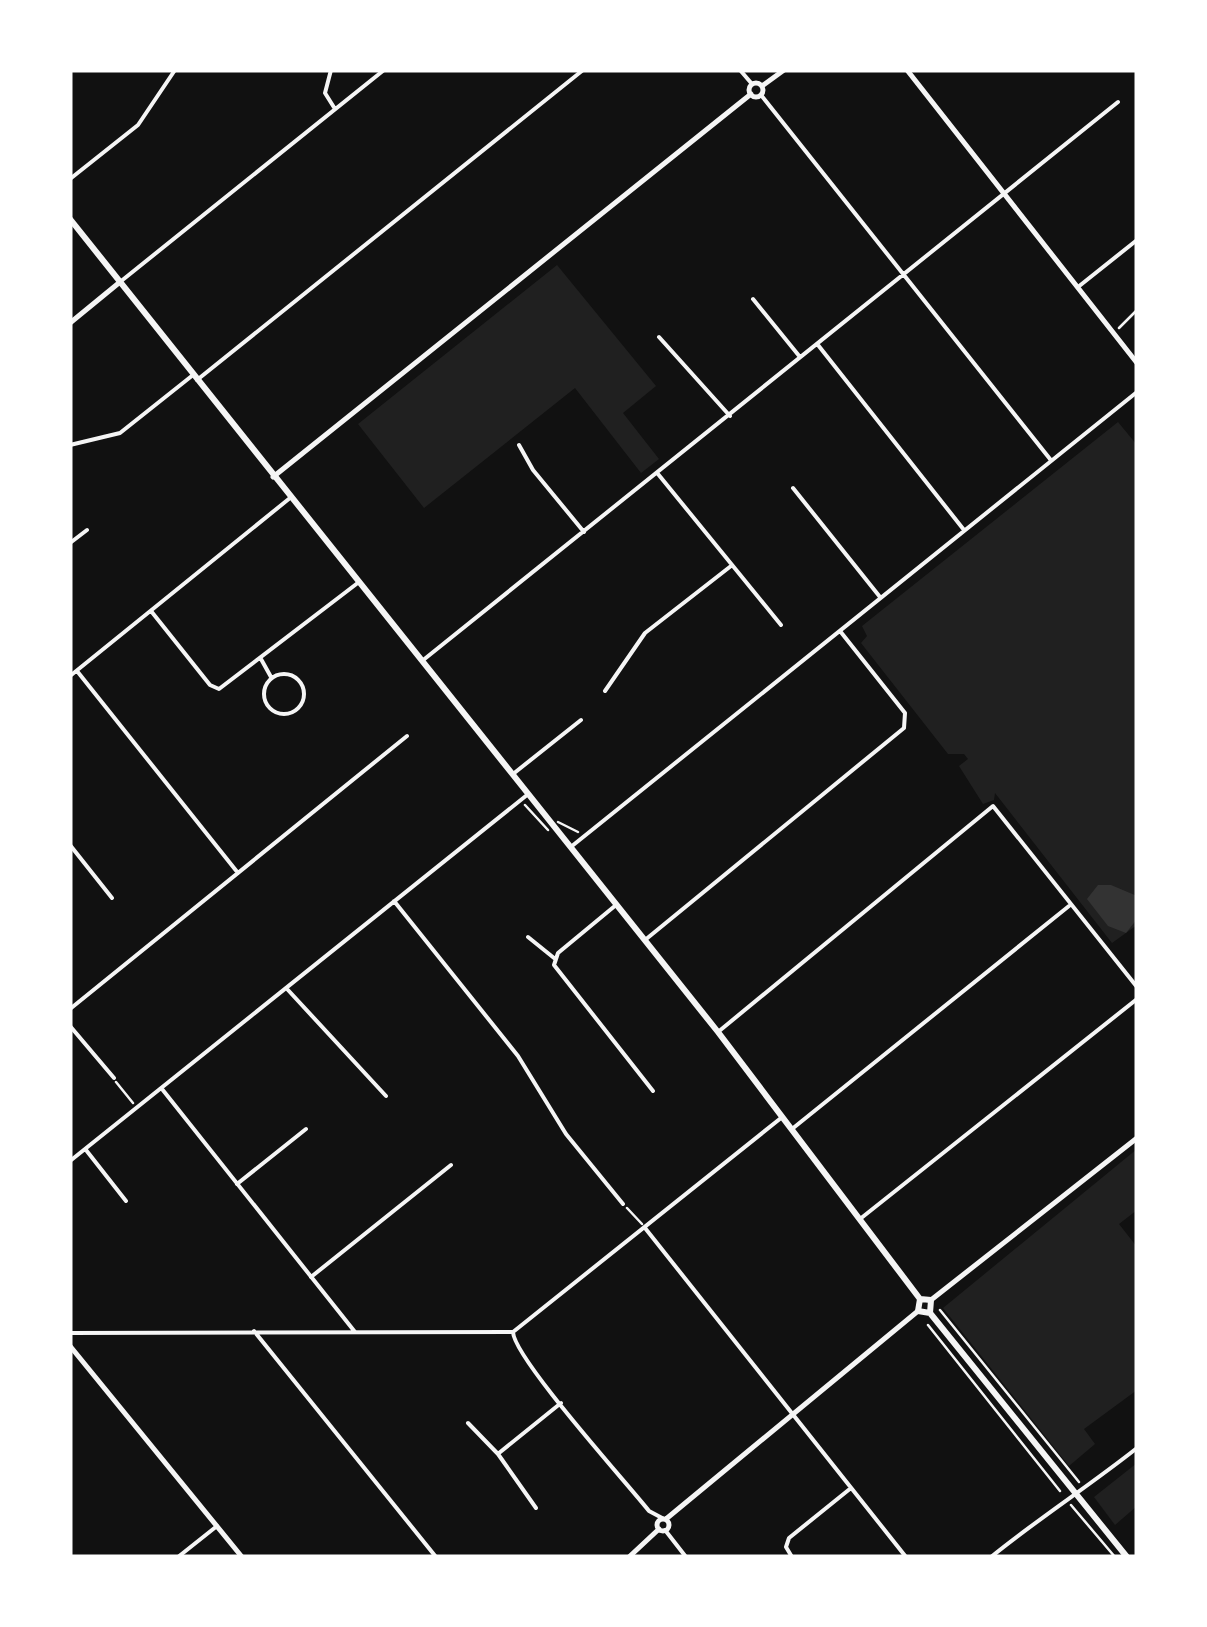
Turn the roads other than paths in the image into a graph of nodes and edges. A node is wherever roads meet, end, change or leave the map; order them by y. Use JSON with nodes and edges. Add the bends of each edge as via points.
{"nodes":[{"id":1,"x":175,"y":70,"type":"edge"},
{"id":2,"x":330,"y":70,"type":"edge"},
{"id":3,"x":384,"y":70,"type":"edge"},
{"id":4,"x":583,"y":70,"type":"edge"},
{"id":5,"x":740,"y":70,"type":"edge"},
{"id":6,"x":784,"y":70,"type":"edge"},
{"id":7,"x":906,"y":70,"type":"edge"},
{"id":8,"x":575,"y":72,"type":"edge"},
{"id":9,"x":752,"y":84,"type":"junction"},
{"id":10,"x":762,"y":86,"type":"junction"},
{"id":11,"x":750,"y":94,"type":"junction"},
{"id":12,"x":761,"y":95,"type":"junction"},
{"id":13,"x":1118,"y":102,"type":"dead end"},
{"id":14,"x":335,"y":110,"type":"junction"},
{"id":15,"x":70,"y":179,"type":"edge"},
{"id":16,"x":1004,"y":194,"type":"junction"},
{"id":17,"x":70,"y":219,"type":"edge"},
{"id":18,"x":1137,"y":240,"type":"edge"},
{"id":19,"x":904,"y":276,"type":"junction"},
{"id":20,"x":120,"y":282,"type":"junction"},
{"id":21,"x":1078,"y":288,"type":"junction"},
{"id":22,"x":753,"y":299,"type":"dead end"},
{"id":23,"x":70,"y":322,"type":"edge"},
{"id":24,"x":659,"y":336,"type":"dead end"},
{"id":25,"x":818,"y":345,"type":"junction"},
{"id":26,"x":801,"y":358,"type":"junction"},
{"id":27,"x":1137,"y":363,"type":"edge"},
{"id":28,"x":194,"y":377,"type":"junction"},
{"id":29,"x":1137,"y":392,"type":"edge"},
{"id":30,"x":730,"y":416,"type":"junction"},
{"id":31,"x":519,"y":445,"type":"dead end"},
{"id":32,"x":70,"y":446,"type":"edge"},
{"id":33,"x":1052,"y":460,"type":"junction"},
{"id":34,"x":658,"y":474,"type":"junction"},
{"id":35,"x":273,"y":477,"type":"junction"},
{"id":36,"x":793,"y":488,"type":"dead end"},
{"id":37,"x":290,"y":498,"type":"junction"},
{"id":38,"x":87,"y":530,"type":"dead end"},
{"id":39,"x":964,"y":530,"type":"junction"},
{"id":40,"x":585,"y":533,"type":"junction"},
{"id":41,"x":70,"y":543,"type":"edge"},
{"id":42,"x":731,"y":566,"type":"junction"},
{"id":43,"x":360,"y":582,"type":"junction"},
{"id":44,"x":880,"y":597,"type":"junction"},
{"id":45,"x":151,"y":611,"type":"junction"},
{"id":46,"x":782,"y":625,"type":"dead end"},
{"id":47,"x":839,"y":630,"type":"junction"},
{"id":48,"x":261,"y":659,"type":"junction"},
{"id":49,"x":422,"y":662,"type":"junction"},
{"id":50,"x":76,"y":671,"type":"junction"},
{"id":51,"x":70,"y":676,"type":"edge"},
{"id":52,"x":272,"y":678,"type":"junction"},
{"id":53,"x":605,"y":692,"type":"dead end"},
{"id":54,"x":581,"y":720,"type":"dead end"},
{"id":55,"x":407,"y":736,"type":"dead end"},
{"id":56,"x":513,"y":774,"type":"junction"},
{"id":57,"x":528,"y":794,"type":"junction"},
{"id":58,"x":70,"y":845,"type":"edge"},
{"id":59,"x":571,"y":847,"type":"junction"},
{"id":60,"x":238,"y":874,"type":"junction"},
{"id":61,"x":112,"y":898,"type":"dead end"},
{"id":62,"x":394,"y":901,"type":"junction"},
{"id":63,"x":617,"y":904,"type":"junction"},
{"id":64,"x":1070,"y":906,"type":"junction"},
{"id":65,"x":528,"y":937,"type":"dead end"},
{"id":66,"x":644,"y":940,"type":"junction"},
{"id":67,"x":554,"y":958,"type":"junction"},
{"id":68,"x":1137,"y":987,"type":"edge"},
{"id":69,"x":286,"y":989,"type":"junction"},
{"id":70,"x":1137,"y":999,"type":"edge"},
{"id":71,"x":70,"y":1008,"type":"edge"},
{"id":72,"x":70,"y":1026,"type":"edge"},
{"id":73,"x":718,"y":1032,"type":"junction"},
{"id":74,"x":114,"y":1078,"type":"road end"},
{"id":75,"x":162,"y":1088,"type":"junction"},
{"id":76,"x":653,"y":1091,"type":"dead end"},
{"id":77,"x":386,"y":1096,"type":"dead end"},
{"id":78,"x":781,"y":1118,"type":"junction"},
{"id":79,"x":792,"y":1128,"type":"junction"},
{"id":80,"x":306,"y":1129,"type":"dead end"},
{"id":81,"x":1137,"y":1138,"type":"edge"},
{"id":82,"x":85,"y":1148,"type":"junction"},
{"id":83,"x":70,"y":1161,"type":"edge"},
{"id":84,"x":451,"y":1165,"type":"dead end"},
{"id":85,"x":238,"y":1184,"type":"junction"},
{"id":86,"x":126,"y":1201,"type":"dead end"},
{"id":87,"x":623,"y":1204,"type":"road end"},
{"id":88,"x":860,"y":1219,"type":"junction"},
{"id":89,"x":645,"y":1228,"type":"junction"},
{"id":90,"x":311,"y":1276,"type":"junction"},
{"id":91,"x":920,"y":1299,"type":"junction"},
{"id":92,"x":932,"y":1300,"type":"junction"},
{"id":93,"x":918,"y":1311,"type":"junction"},
{"id":94,"x":930,"y":1312,"type":"junction"},
{"id":95,"x":254,"y":1331,"type":"junction"},
{"id":96,"x":355,"y":1332,"type":"junction"},
{"id":97,"x":513,"y":1332,"type":"junction"},
{"id":98,"x":70,"y":1333,"type":"edge"},
{"id":99,"x":70,"y":1346,"type":"edge"},
{"id":100,"x":561,"y":1403,"type":"junction"},
{"id":101,"x":793,"y":1416,"type":"junction"},
{"id":102,"x":468,"y":1424,"type":"dead end"},
{"id":103,"x":1137,"y":1448,"type":"edge"},
{"id":104,"x":498,"y":1454,"type":"junction"},
{"id":105,"x":851,"y":1488,"type":"junction"},
{"id":106,"x":1075,"y":1493,"type":"junction"},
{"id":107,"x":536,"y":1508,"type":"dead end"},
{"id":108,"x":665,"y":1519,"type":"junction"},
{"id":109,"x":217,"y":1526,"type":"junction"},
{"id":110,"x":662,"y":1530,"type":"junction"},
{"id":111,"x":178,"y":1557,"type":"edge"},
{"id":112,"x":242,"y":1557,"type":"edge"},
{"id":113,"x":436,"y":1557,"type":"edge"},
{"id":114,"x":629,"y":1557,"type":"edge"},
{"id":115,"x":686,"y":1557,"type":"edge"},
{"id":116,"x":792,"y":1557,"type":"edge"},
{"id":117,"x":906,"y":1557,"type":"edge"},
{"id":118,"x":991,"y":1557,"type":"edge"},
{"id":119,"x":1127,"y":1557,"type":"edge"}],
"edges":[{"from":1,"to":15,"type":"street","via":[[138,125]]},
{"from":2,"to":14,"type":"street","via":[[325,93]]},
{"from":3,"to":14,"type":"street"},
{"from":4,"to":8,"type":"street"},
{"from":5,"to":9,"type":"street"},
{"from":6,"to":10,"type":"street"},
{"from":7,"to":16,"type":"street"},
{"from":8,"to":28,"type":"street"},
{"from":9,"to":10,"type":"street"},
{"from":9,"to":11,"type":"street"},
{"from":10,"to":12,"type":"street"},
{"from":11,"to":12,"type":"street"},
{"from":11,"to":35,"type":"street"},
{"from":12,"to":19,"type":"street"},
{"from":13,"to":16,"type":"street"},
{"from":14,"to":20,"type":"street"},
{"from":16,"to":19,"type":"street"},
{"from":16,"to":21,"type":"street"},
{"from":17,"to":20,"type":"main road"},
{"from":18,"to":21,"type":"street"},
{"from":19,"to":25,"type":"street"},
{"from":19,"to":33,"type":"street"},
{"from":20,"to":23,"type":"street"},
{"from":20,"to":28,"type":"main road"},
{"from":21,"to":27,"type":"street"},
{"from":22,"to":26,"type":"street"},
{"from":24,"to":30,"type":"street"},
{"from":25,"to":26,"type":"street"},
{"from":25,"to":39,"type":"street"},
{"from":26,"to":30,"type":"street"},
{"from":28,"to":32,"type":"street","via":[[120,434]]},
{"from":28,"to":35,"type":"main road"},
{"from":29,"to":33,"type":"street"},
{"from":30,"to":34,"type":"street"},
{"from":31,"to":40,"type":"street"},
{"from":33,"to":39,"type":"street"},
{"from":34,"to":40,"type":"street"},
{"from":34,"to":42,"type":"street"},
{"from":35,"to":37,"type":"main road"},
{"from":36,"to":44,"type":"street"},
{"from":37,"to":43,"type":"main road"},
{"from":37,"to":45,"type":"street"},
{"from":38,"to":41,"type":"street"},
{"from":39,"to":44,"type":"street"},
{"from":40,"to":49,"type":"street"},
{"from":42,"to":46,"type":"street"},
{"from":42,"to":53,"type":"street","via":[[645,633]]},
{"from":43,"to":48,"type":"street"},
{"from":43,"to":49,"type":"main road"},
{"from":44,"to":47,"type":"street"},
{"from":45,"to":48,"type":"street","via":[[217,690]]},
{"from":45,"to":50,"type":"street"},
{"from":47,"to":59,"type":"street"},
{"from":47,"to":66,"type":"street","via":[[905,713],[902,731]]},
{"from":48,"to":52,"type":"street"},
{"from":49,"to":56,"type":"main road"},
{"from":50,"to":51,"type":"street"},
{"from":50,"to":60,"type":"street"},
{"from":52,"to":52,"type":"street","via":[[284,674],[299,681],[304,694],[296,709],[284,713],[268,706],[265,689]]},
{"from":54,"to":56,"type":"street"},
{"from":55,"to":60,"type":"street"},
{"from":56,"to":57,"type":"main road"},
{"from":57,"to":59,"type":"main road"},
{"from":57,"to":62,"type":"street"},
{"from":58,"to":61,"type":"street"},
{"from":59,"to":63,"type":"main road"},
{"from":60,"to":71,"type":"street"},
{"from":62,"to":69,"type":"street"},
{"from":62,"to":87,"type":"street","via":[[518,1056],[566,1134]]},
{"from":63,"to":66,"type":"main road"},
{"from":63,"to":67,"type":"street"},
{"from":64,"to":68,"type":"street"},
{"from":64,"to":73,"type":"street","via":[[993,806]]},
{"from":64,"to":79,"type":"street"},
{"from":65,"to":67,"type":"street"},
{"from":66,"to":73,"type":"main road"},
{"from":67,"to":76,"type":"street"},
{"from":69,"to":75,"type":"street"},
{"from":69,"to":77,"type":"street"},
{"from":70,"to":88,"type":"street"},
{"from":72,"to":74,"type":"street"},
{"from":73,"to":78,"type":"main road"},
{"from":75,"to":82,"type":"street"},
{"from":75,"to":85,"type":"street"},
{"from":78,"to":79,"type":"main road"},
{"from":78,"to":89,"type":"street"},
{"from":79,"to":88,"type":"main road"},
{"from":80,"to":85,"type":"street"},
{"from":81,"to":92,"type":"street"},
{"from":82,"to":83,"type":"street"},
{"from":82,"to":86,"type":"street"},
{"from":84,"to":90,"type":"street"},
{"from":85,"to":90,"type":"street"},
{"from":88,"to":91,"type":"main road"},
{"from":89,"to":97,"type":"street"},
{"from":89,"to":101,"type":"street"},
{"from":90,"to":96,"type":"street"},
{"from":91,"to":92,"type":"main road"},
{"from":91,"to":93,"type":"main road"},
{"from":92,"to":94,"type":"main road"},
{"from":93,"to":94,"type":"main road"},
{"from":93,"to":101,"type":"street"},
{"from":94,"to":106,"type":"main road"},
{"from":95,"to":96,"type":"street"},
{"from":95,"to":98,"type":"street"},
{"from":95,"to":113,"type":"street"},
{"from":96,"to":97,"type":"street"},
{"from":97,"to":100,"type":"street"},
{"from":99,"to":109,"type":"street"},
{"from":100,"to":104,"type":"street"},
{"from":100,"to":108,"type":"street","via":[[649,1511]]},
{"from":101,"to":105,"type":"street"},
{"from":101,"to":108,"type":"street"},
{"from":102,"to":104,"type":"street"},
{"from":103,"to":106,"type":"street"},
{"from":104,"to":107,"type":"street"},
{"from":105,"to":116,"type":"street","via":[[789,1538]]},
{"from":105,"to":117,"type":"street"},
{"from":106,"to":118,"type":"street"},
{"from":106,"to":119,"type":"main road"},
{"from":108,"to":110,"type":"street"},
{"from":109,"to":111,"type":"street"},
{"from":109,"to":112,"type":"street"},
{"from":110,"to":114,"type":"street"},
{"from":110,"to":115,"type":"street"}]}
